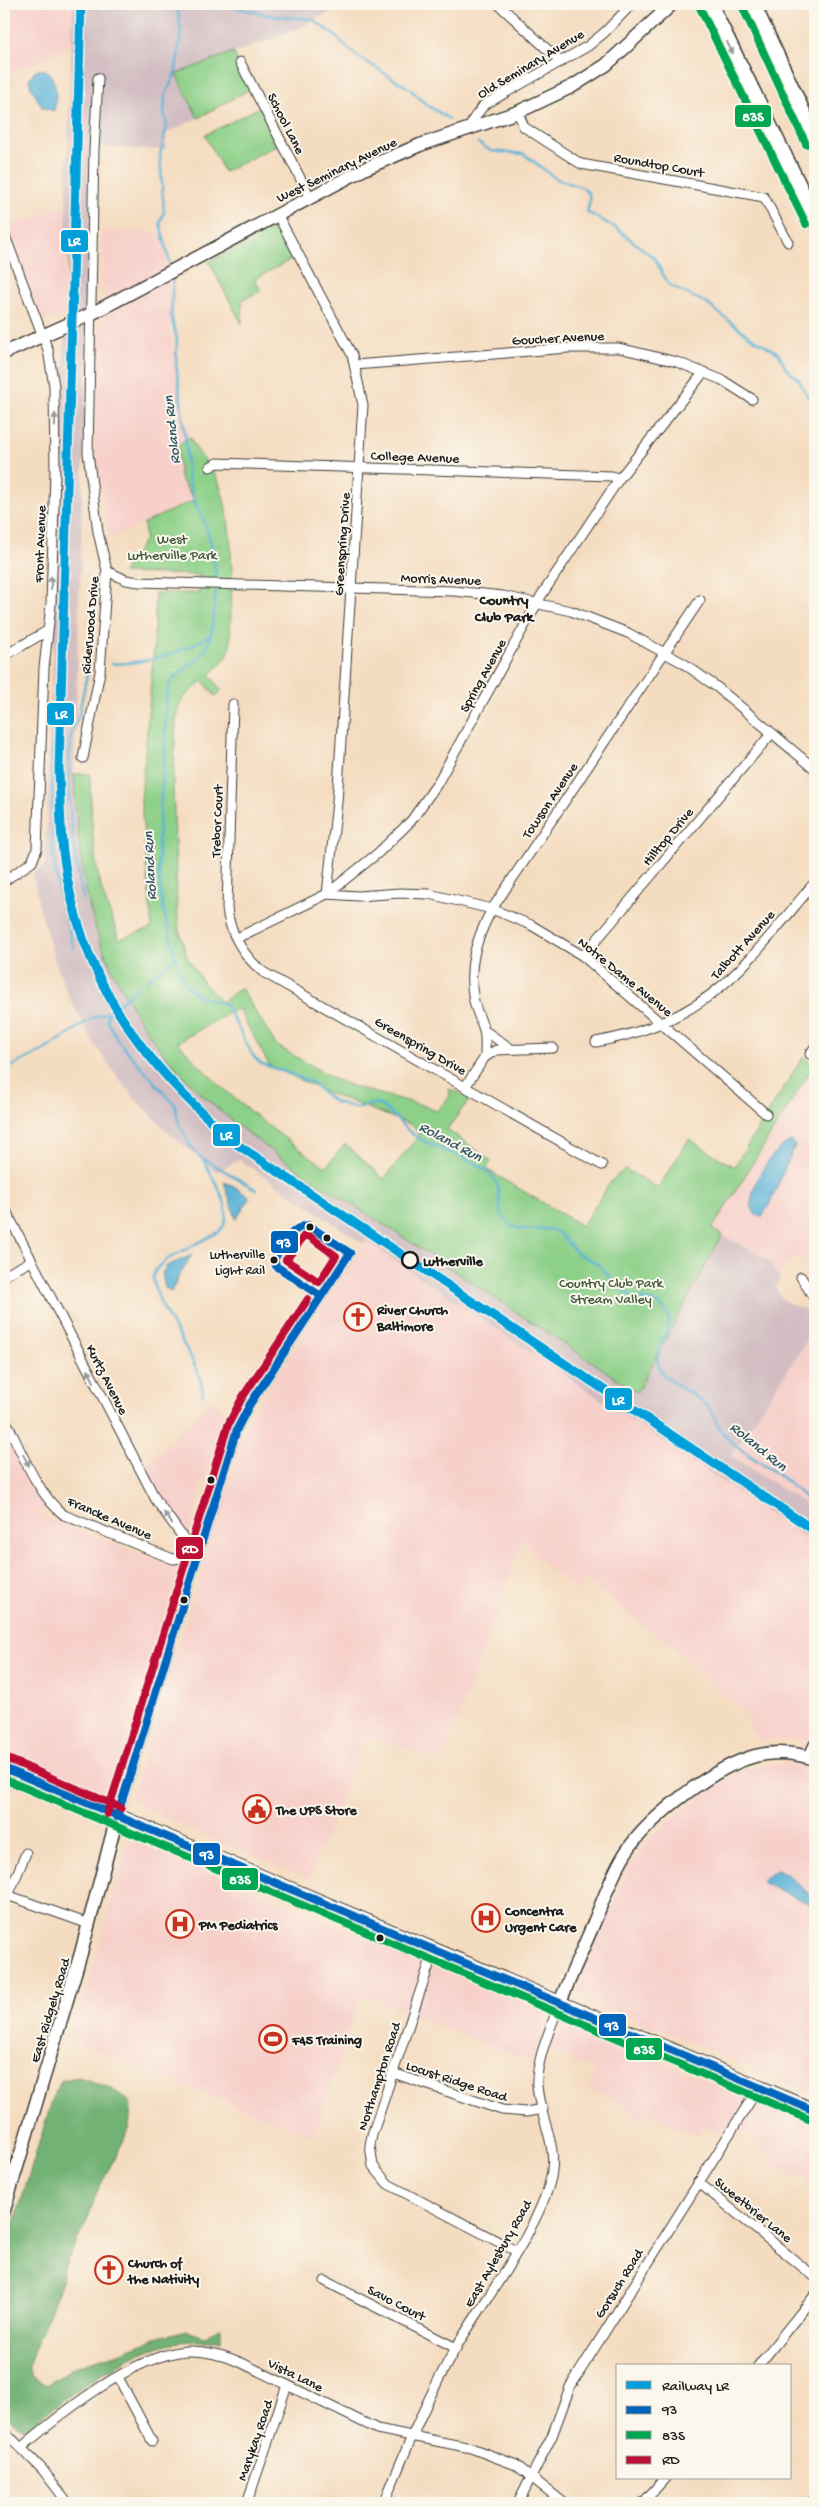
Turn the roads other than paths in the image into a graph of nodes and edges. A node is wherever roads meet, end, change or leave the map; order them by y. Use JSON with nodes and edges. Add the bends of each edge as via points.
{"nodes":[{"id":1,"x":498,"y":4,"type":"edge"},
{"id":2,"x":632,"y":4,"type":"edge"},
{"id":3,"x":672,"y":4,"type":"edge"},
{"id":4,"x":709,"y":4,"type":"edge"},
{"id":5,"x":752,"y":4,"type":"edge"},
{"id":6,"x":240,"y":62,"type":"dead end"},
{"id":7,"x":561,"y":62,"type":"junction"},
{"id":8,"x":98,"y":78,"type":"dead end"},
{"id":9,"x":518,"y":112,"type":"junction"},
{"id":10,"x":469,"y":129,"type":"junction"},
{"id":11,"x":815,"y":140,"type":"edge"},
{"id":12,"x":310,"y":197,"type":"junction"},
{"id":13,"x":277,"y":214,"type":"junction"},
{"id":14,"x":815,"y":220,"type":"edge"},
{"id":15,"x":4,"y":233,"type":"edge"},
{"id":16,"x":788,"y":242,"type":"dead end"},
{"id":17,"x":91,"y":314,"type":"junction"},
{"id":18,"x":42,"y":334,"type":"junction"},
{"id":19,"x":4,"y":353,"type":"edge"},
{"id":20,"x":355,"y":365,"type":"junction"},
{"id":21,"x":704,"y":372,"type":"junction"},
{"id":22,"x":752,"y":399,"type":"dead end"},
{"id":23,"x":210,"y":467,"type":"dead end"},
{"id":24,"x":361,"y":468,"type":"junction"},
{"id":25,"x":619,"y":479,"type":"junction"},
{"id":26,"x":107,"y":571,"type":"junction"},
{"id":27,"x":351,"y":589,"type":"junction"},
{"id":28,"x":700,"y":600,"type":"dead end"},
{"id":29,"x":537,"y":602,"type":"junction"},
{"id":30,"x":47,"y":631,"type":"junction"},
{"id":31,"x":665,"y":652,"type":"junction"},
{"id":32,"x":4,"y":656,"type":"edge"},
{"id":33,"x":233,"y":704,"type":"dead end"},
{"id":34,"x":772,"y":733,"type":"junction"},
{"id":35,"x":83,"y":758,"type":"dead end"},
{"id":36,"x":815,"y":769,"type":"edge"},
{"id":37,"x":4,"y":881,"type":"edge"},
{"id":38,"x":815,"y":882,"type":"edge"},
{"id":39,"x":327,"y":894,"type":"junction"},
{"id":40,"x":492,"y":909,"type":"junction"},
{"id":41,"x":236,"y":938,"type":"junction"},
{"id":42,"x":583,"y":956,"type":"junction"},
{"id":43,"x":664,"y":1024,"type":"junction"},
{"id":44,"x":484,"y":1031,"type":"junction"},
{"id":45,"x":596,"y":1042,"type":"dead end"},
{"id":46,"x":510,"y":1048,"type":"junction"},
{"id":47,"x":553,"y":1048,"type":"dead end"},
{"id":48,"x":485,"y":1057,"type":"junction"},
{"id":49,"x":466,"y":1087,"type":"junction"},
{"id":50,"x":766,"y":1114,"type":"dead end"},
{"id":51,"x":602,"y":1165,"type":"dead end"},
{"id":52,"x":4,"y":1207,"type":"edge"},
{"id":53,"x":350,"y":1253,"type":"dead end"},
{"id":54,"x":31,"y":1261,"type":"junction"},
{"id":55,"x":4,"y":1276,"type":"edge"},
{"id":56,"x":801,"y":1277,"type":"dead end"},
{"id":57,"x":815,"y":1300,"type":"edge"},
{"id":58,"x":4,"y":1417,"type":"edge"},
{"id":59,"x":197,"y":1557,"type":"junction"},
{"id":60,"x":813,"y":1754,"type":"edge"},
{"id":61,"x":4,"y":1768,"type":"edge"},
{"id":62,"x":117,"y":1817,"type":"junction"},
{"id":63,"x":26,"y":1853,"type":"dead end"},
{"id":64,"x":6,"y":1895,"type":"edge"},
{"id":65,"x":89,"y":1924,"type":"junction"},
{"id":66,"x":434,"y":1950,"type":"junction"},
{"id":67,"x":560,"y":2002,"type":"junction"},
{"id":68,"x":393,"y":2074,"type":"junction"},
{"id":69,"x":759,"y":2087,"type":"junction"},
{"id":70,"x":543,"y":2109,"type":"junction"},
{"id":71,"x":815,"y":2111,"type":"edge"},
{"id":72,"x":698,"y":2182,"type":"junction"},
{"id":73,"x":4,"y":2210,"type":"edge"},
{"id":74,"x":516,"y":2251,"type":"junction"},
{"id":75,"x":815,"y":2277,"type":"edge"},
{"id":76,"x":325,"y":2281,"type":"dead end"},
{"id":77,"x":815,"y":2296,"type":"edge"},
{"id":78,"x":456,"y":2348,"type":"junction"},
{"id":79,"x":760,"y":2364,"type":"edge"},
{"id":80,"x":118,"y":2377,"type":"junction"},
{"id":81,"x":287,"y":2385,"type":"junction"},
{"id":82,"x":4,"y":2431,"type":"edge"},
{"id":83,"x":412,"y":2437,"type":"junction"},
{"id":84,"x":152,"y":2441,"type":"dead end"},
{"id":85,"x":22,"y":2447,"type":"junction"},
{"id":86,"x":531,"y":2476,"type":"junction"},
{"id":87,"x":663,"y":2480,"type":"edge"},
{"id":88,"x":815,"y":2498,"type":"edge"},
{"id":89,"x":68,"y":2503,"type":"edge"},
{"id":90,"x":247,"y":2503,"type":"edge"},
{"id":91,"x":384,"y":2503,"type":"edge"},
{"id":92,"x":518,"y":2503,"type":"edge"},
{"id":93,"x":564,"y":2503,"type":"edge"},
{"id":94,"x":643,"y":2503,"type":"edge"},
{"id":95,"x":811,"y":2503,"type":"edge"}],
"edges":[{"from":1,"to":7,"type":"street"},
{"from":2,"to":7,"type":"street","name":"Old Seminary Avenue","via":[[598,39]]},
{"from":3,"to":9,"type":"street","name":"West Seminary Avenue","via":[[600,68],[572,86]]},
{"from":4,"to":14,"type":"highway","one_way":true},
{"from":5,"to":11,"type":"highway"},
{"from":6,"to":12,"type":"street","name":"School Lane"},
{"from":7,"to":10,"type":"street","name":"Old Seminary Avenue","via":[[484,105]]},
{"from":8,"to":17,"type":"street","name":"Riderwood Drive"},
{"from":9,"to":10,"type":"street","name":"West Seminary Avenue"},
{"from":9,"to":16,"type":"street","name":"Roundtop Court","via":[[524,128],[581,164],[764,196]]},
{"from":10,"to":12,"type":"street","name":"West Seminary Avenue","via":[[384,160]]},
{"from":12,"to":13,"type":"street","name":"West Seminary Avenue"},
{"from":13,"to":17,"type":"street","name":"West Seminary Avenue"},
{"from":13,"to":20,"type":"street","name":"Greenspring Drive"},
{"from":15,"to":18,"type":"street","name":"Front Avenue"},
{"from":17,"to":18,"type":"street","name":"West Seminary Avenue"},
{"from":17,"to":26,"type":"street","name":"Riderwood Drive","via":[[88,453],[98,532]]},
{"from":18,"to":19,"type":"street","name":"West Seminary Avenue"},
{"from":30,"to":18,"type":"street","name":"Front Avenue","one_way":true,"via":[[51,604],[54,402],[50,362]]},
{"from":20,"to":21,"type":"street","name":"Goucher Avenue","via":[[605,347],[650,354]]},
{"from":20,"to":24,"type":"street","name":"Greenspring Drive","via":[[363,406]]},
{"from":21,"to":22,"type":"street","name":"Goucher Avenue"},
{"from":21,"to":25,"type":"street","name":"Spring Avenue"},
{"from":23,"to":24,"type":"street","name":"College Avenue","via":[[217,463]]},
{"from":24,"to":25,"type":"street","name":"College Avenue","via":[[612,476]]},
{"from":24,"to":27,"type":"street","name":"Greenspring Drive"},
{"from":25,"to":29,"type":"street","name":"Spring Avenue"},
{"from":26,"to":27,"type":"street","name":"Morris Avenue","via":[[139,582]]},
{"from":26,"to":35,"type":"street","name":"Riderwood Drive","via":[[100,672]]},
{"from":27,"to":29,"type":"street","name":"Morris Avenue","via":[[463,591]]},
{"from":27,"to":39,"type":"street","name":"Greenspring Drive"},
{"from":28,"to":31,"type":"street","name":"Towson Avenue"},
{"from":29,"to":31,"type":"street","name":"Morris Avenue","via":[[597,620]]},
{"from":29,"to":39,"type":"street","name":"Spring Avenue","via":[[424,803],[397,836]]},
{"from":30,"to":32,"type":"street"},
{"from":30,"to":37,"type":"street","name":"Front Avenue","via":[[38,839],[32,862]]},
{"from":31,"to":34,"type":"street","name":"Morris Avenue","via":[[699,674]]},
{"from":31,"to":40,"type":"street","name":"Towson Avenue"},
{"from":33,"to":41,"type":"street","name":"Trebor Court","via":[[227,908]]},
{"from":34,"to":36,"type":"street","name":"Morris Avenue"},
{"from":34,"to":42,"type":"street","name":"Hilltop Drive"},
{"from":38,"to":43,"type":"street","name":"Talbott Avenue","via":[[728,982],[692,1009]]},
{"from":39,"to":40,"type":"street","name":"Notre Dame Avenue","via":[[429,894]]},
{"from":39,"to":41,"type":"street","name":"Spring Avenue"},
{"from":40,"to":42,"type":"street","name":"Notre Dame Avenue","via":[[531,926]]},
{"from":40,"to":44,"type":"street","name":"Towson Avenue","via":[[480,931],[472,959],[473,996]]},
{"from":41,"to":49,"type":"street","name":"Greenspring Drive","via":[[263,972]]},
{"from":42,"to":43,"type":"street","name":"Notre Dame Avenue"},
{"from":43,"to":45,"type":"street","name":"Talbott Avenue"},
{"from":43,"to":50,"type":"street","name":"Notre Dame Avenue"},
{"from":44,"to":46,"type":"street"},
{"from":44,"to":48,"type":"street","name":"Towson Avenue"},
{"from":46,"to":47,"type":"street"},
{"from":46,"to":48,"type":"street","via":[[496,1050]]},
{"from":48,"to":49,"type":"street"},
{"from":49,"to":51,"type":"street","name":"Greenspring Drive"},
{"from":52,"to":54,"type":"street","name":"Kurtz Avenue"},
{"from":53,"to":59,"type":"street","via":[[244,1413]]},
{"from":54,"to":55,"type":"street"},
{"from":59,"to":54,"type":"street","name":"Kurtz Avenue","one_way":true,"via":[[156,1500]]},
{"from":56,"to":57,"type":"street"},
{"from":58,"to":59,"type":"street","name":"Francke Avenue","one_way":true,"via":[[44,1492],[64,1515],[173,1559]]},
{"from":59,"to":62,"type":"street"},
{"from":60,"to":67,"type":"street","via":[[772,1754],[733,1764],[647,1826],[631,1845],[613,1876]]},
{"from":61,"to":62,"type":"main road"},
{"from":62,"to":65,"type":"street","name":"East Ridgely Road"},
{"from":62,"to":66,"type":"main road"},
{"from":63,"to":64,"type":"street"},
{"from":64,"to":65,"type":"street"},
{"from":65,"to":73,"type":"street","name":"East Ridgely Road"},
{"from":66,"to":67,"type":"main road"},
{"from":66,"to":68,"type":"street","name":"Northampton Road"},
{"from":67,"to":69,"type":"main road"},
{"from":67,"to":70,"type":"street","name":"East Aylesbury Road","via":[[536,2077]]},
{"from":68,"to":70,"type":"street","name":"Locust Ridge Road","via":[[502,2110],[526,2112]]},
{"from":68,"to":74,"type":"street","name":"Northampton Road","via":[[370,2145],[373,2166],[379,2175],[397,2190]]},
{"from":69,"to":71,"type":"main road"},
{"from":69,"to":72,"type":"street","name":"Gorsuch Road"},
{"from":70,"to":74,"type":"street","name":"East Aylesbury Road","via":[[553,2147],[552,2172],[544,2200]]},
{"from":72,"to":75,"type":"street","name":"Sweetbrier Lane"},
{"from":72,"to":86,"type":"street","name":"Gorsuch Road","via":[[570,2387],[552,2436]]},
{"from":74,"to":78,"type":"street","name":"East Aylesbury Road"},
{"from":76,"to":78,"type":"street","name":"Savo Court"},
{"from":77,"to":79,"type":"street"},
{"from":78,"to":83,"type":"street","name":"East Aylesbury Road"},
{"from":80,"to":81,"type":"street","name":"Vista Lane","via":[[166,2356],[186,2351],[208,2352],[225,2356]]},
{"from":80,"to":84,"type":"street"},
{"from":80,"to":85,"type":"street","name":"Vista Lane","via":[[68,2409]]},
{"from":81,"to":83,"type":"street","name":"Vista Lane","via":[[368,2425]]},
{"from":81,"to":90,"type":"street","name":"Marykay Road"},
{"from":82,"to":85,"type":"street"},
{"from":83,"to":86,"type":"street","name":"Vista Lane","via":[[472,2448],[516,2465]]},
{"from":83,"to":91,"type":"street","name":"East Aylesbury Road"},
{"from":85,"to":89,"type":"street"},
{"from":86,"to":92,"type":"street","name":"Gorsuch Road"},
{"from":86,"to":93,"type":"street","name":"Vista Lane"},
{"from":87,"to":94,"type":"street"},
{"from":88,"to":95,"type":"street"}]}
